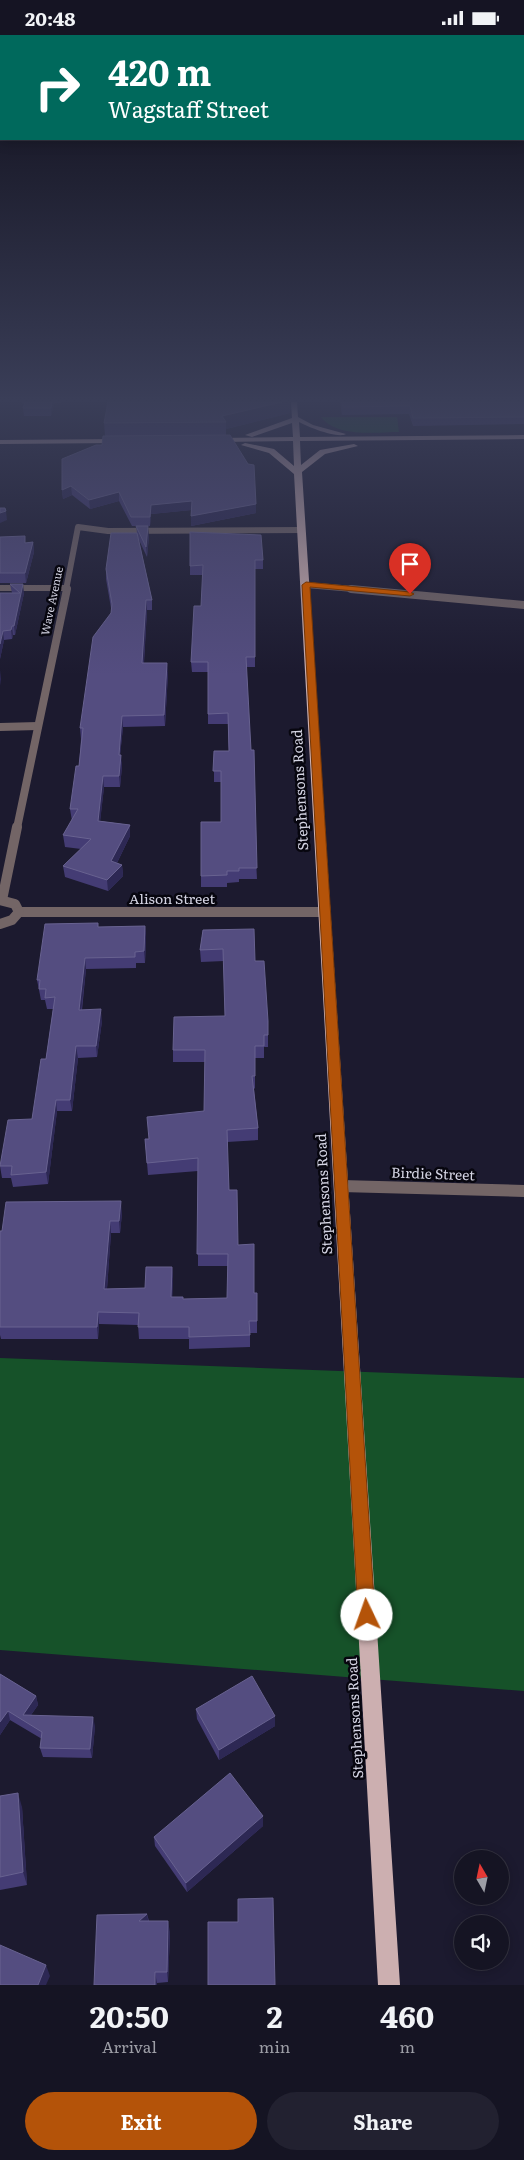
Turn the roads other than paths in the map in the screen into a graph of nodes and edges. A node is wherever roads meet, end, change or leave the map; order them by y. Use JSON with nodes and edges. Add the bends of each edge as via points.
{"nodes":[{"id":1,"x":299,"y":493,"type":"edge"},
{"id":2,"x":302,"y":529,"type":"junction"},
{"id":3,"x":306,"y":585,"type":"junction"},
{"id":4,"x":0,"y":588,"type":"edge"},
{"id":5,"x":66,"y":588,"type":"junction"},
{"id":6,"x":524,"y":605,"type":"edge"},
{"id":7,"x":0,"y":727,"type":"edge"},
{"id":8,"x":38,"y":727,"type":"junction"},
{"id":9,"x":1,"y":900,"type":"edge"},
{"id":10,"x":325,"y":912,"type":"junction"},
{"id":11,"x":19,"y":913,"type":"junction"},
{"id":12,"x":0,"y":924,"type":"edge"},
{"id":13,"x":341,"y":1186,"type":"junction"},
{"id":14,"x":524,"y":1191,"type":"edge"},
{"id":15,"x":389,"y":1985,"type":"edge"}],
"edges":[{"from":1,"to":2,"type":"main road","name":"Stephensons Road"},
{"from":2,"to":3,"type":"main road","name":"Stephensons Road"},
{"from":2,"to":5,"type":"street","name":"Wave Avenue","via":[[108,531],[78,527]]},
{"from":3,"to":6,"type":"street"},
{"from":3,"to":10,"type":"main road","name":"Stephensons Road"},
{"from":4,"to":5,"type":"street"},
{"from":5,"to":8,"type":"street","name":"Wave Avenue"},
{"from":7,"to":8,"type":"street"},
{"from":8,"to":9,"type":"street","name":"Wave Avenue"},
{"from":9,"to":11,"type":"street","via":[[14,903]]},
{"from":10,"to":11,"type":"street","name":"Alison Street"},
{"from":10,"to":13,"type":"main road","name":"Stephensons Road"},
{"from":11,"to":12,"type":"street","via":[[12,920]]},
{"from":13,"to":14,"type":"street","name":"Birdie Street"},
{"from":13,"to":15,"type":"main road","name":"Stephensons Road"}]}
